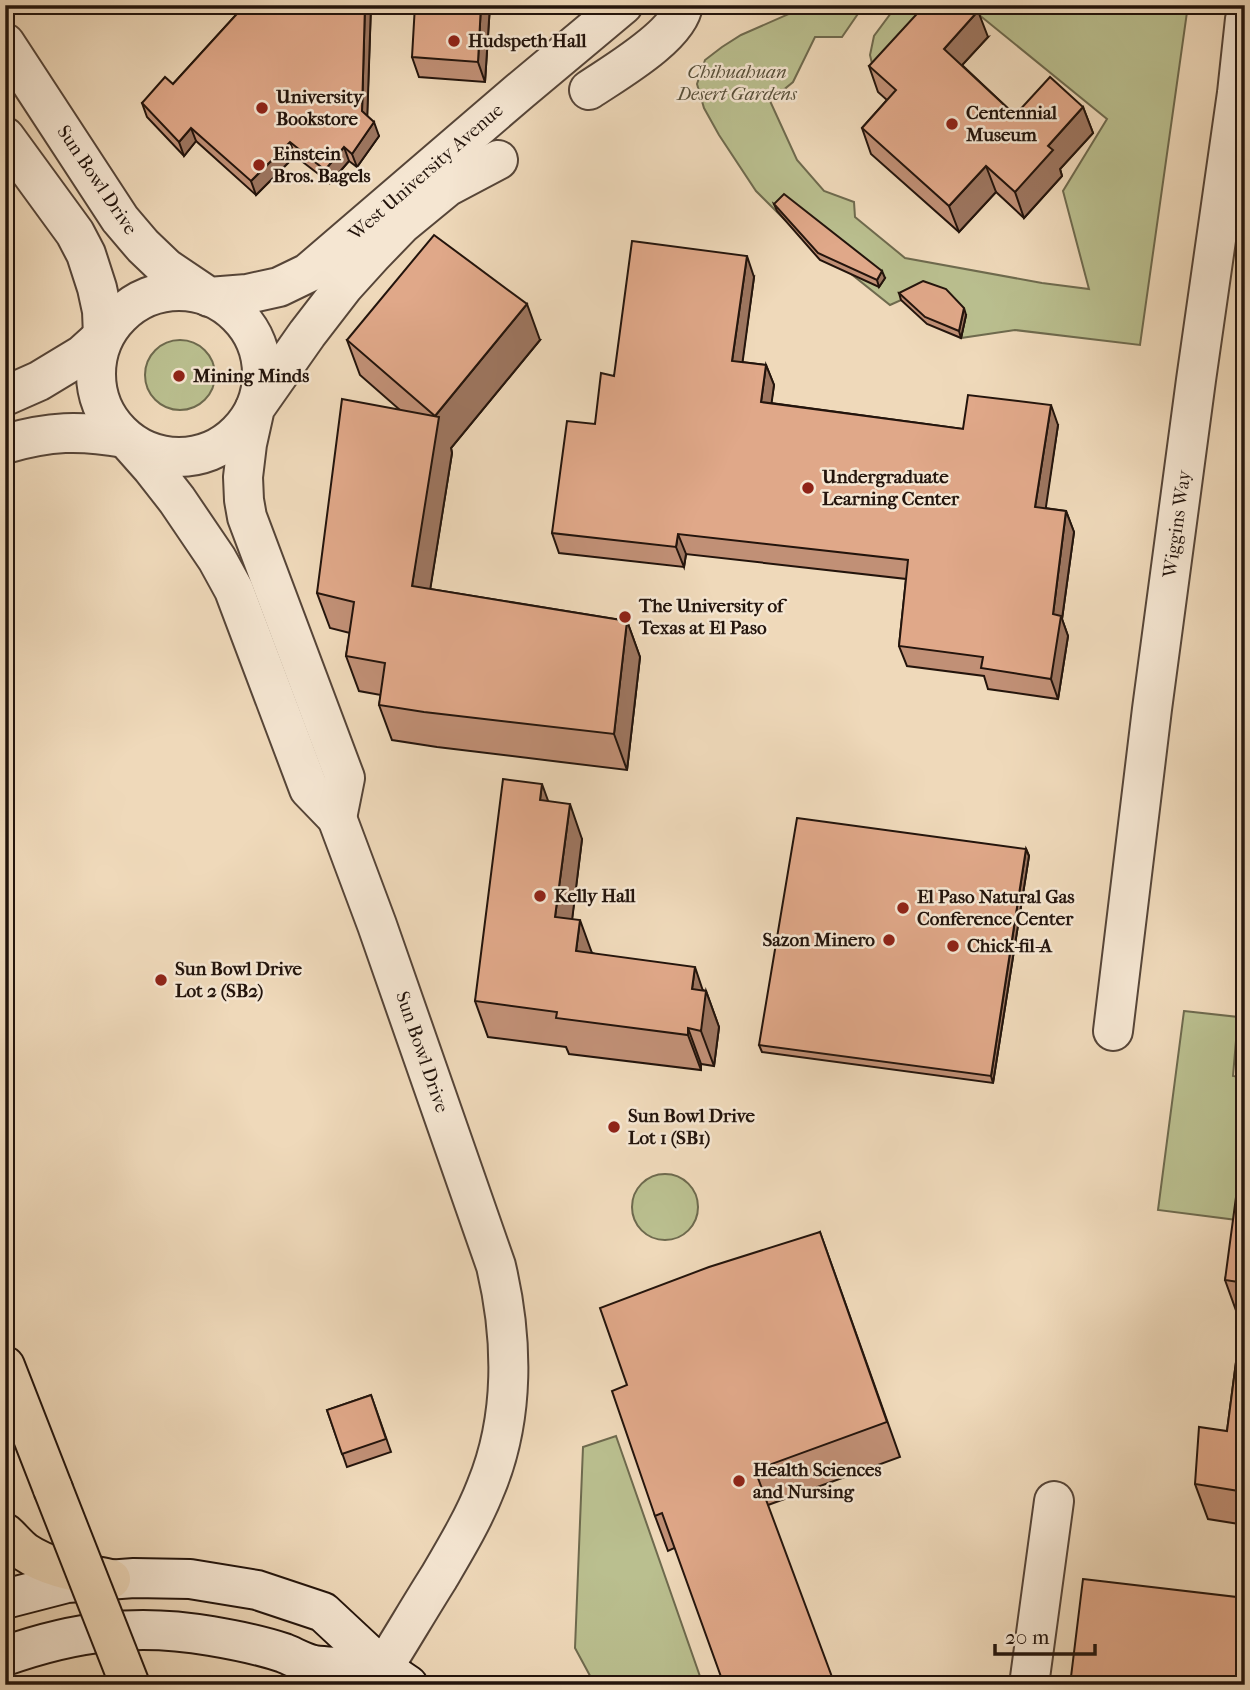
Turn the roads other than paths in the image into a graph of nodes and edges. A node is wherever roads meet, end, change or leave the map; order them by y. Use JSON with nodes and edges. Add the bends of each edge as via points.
{"nodes":[{"id":1,"x":623,"y":5,"type":"edge"},
{"id":2,"x":683,"y":5,"type":"edge"},
{"id":3,"x":1245,"y":19,"type":"edge"},
{"id":4,"x":5,"y":43,"type":"edge"},
{"id":5,"x":589,"y":90,"type":"dead end"},
{"id":6,"x":5,"y":137,"type":"edge"},
{"id":7,"x":498,"y":160,"type":"dead end"},
{"id":8,"x":209,"y":297,"type":"junction"},
{"id":9,"x":103,"y":336,"type":"junction"},
{"id":10,"x":5,"y":396,"type":"edge"},
{"id":11,"x":255,"y":408,"type":"junction"},
{"id":12,"x":125,"y":438,"type":"junction"},
{"id":13,"x":5,"y":444,"type":"edge"},
{"id":14,"x":337,"y":818,"type":"junction"},
{"id":15,"x":1114,"y":1031,"type":"dead end"},
{"id":16,"x":5,"y":1366,"type":"edge"},
{"id":17,"x":1054,"y":1501,"type":"dead end"},
{"id":18,"x":5,"y":1533,"type":"edge"},
{"id":19,"x":110,"y":1579,"type":"junction"},
{"id":20,"x":5,"y":1599,"type":"edge"},
{"id":21,"x":5,"y":1656,"type":"edge"},
{"id":22,"x":389,"y":1679,"type":"edge"},
{"id":23,"x":130,"y":1685,"type":"edge"},
{"id":24,"x":1029,"y":1685,"type":"edge"}],
"edges":[{"from":1,"to":8,"type":"street","name":"West University Avenue","via":[[308,273],[279,287]]},
{"from":2,"to":5,"type":"street","via":[[675,24],[648,49]]},
{"from":3,"to":15,"type":"street","name":"Wiggins Way"},
{"from":4,"to":8,"type":"street","name":"Sun Bowl Drive","via":[[120,219],[166,268]]},
{"from":6,"to":9,"type":"street","via":[[86,254],[102,311]]},
{"from":7,"to":11,"type":"street","name":"West University Avenue","via":[[447,187],[402,224],[344,286]]},
{"from":8,"to":9,"type":"street","via":[[180,291],[152,296],[120,316]]},
{"from":8,"to":11,"type":"street","via":[[239,316],[259,348],[260,387]]},
{"from":9,"to":10,"type":"street","via":[[82,355]]},
{"from":9,"to":12,"type":"street","via":[[97,383],[109,418]]},
{"from":11,"to":12,"type":"street","via":[[236,434],[205,453],[168,456]]},
{"from":11,"to":14,"type":"street","via":[[243,477],[247,517],[345,778]]},
{"from":12,"to":13,"type":"street","via":[[70,432]]},
{"from":12,"to":14,"type":"street","via":[[177,500],[217,559],[234,590],[309,789]]},
{"from":14,"to":22,"type":"street","name":"Sun Bowl Drive","via":[[496,1266],[508,1344],[507,1403],[486,1488]]},
{"from":16,"to":23,"type":"highway","bridge":true},
{"from":17,"to":24,"type":"street"},
{"from":18,"to":19,"type":"highway","via":[[40,1561]]},
{"from":19,"to":20,"type":"street"},
{"from":19,"to":22,"type":"street","via":[[190,1579],[286,1598],[323,1612]]},
{"from":21,"to":22,"type":"street","via":[[88,1633],[155,1630],[245,1643],[312,1665]]}]}
